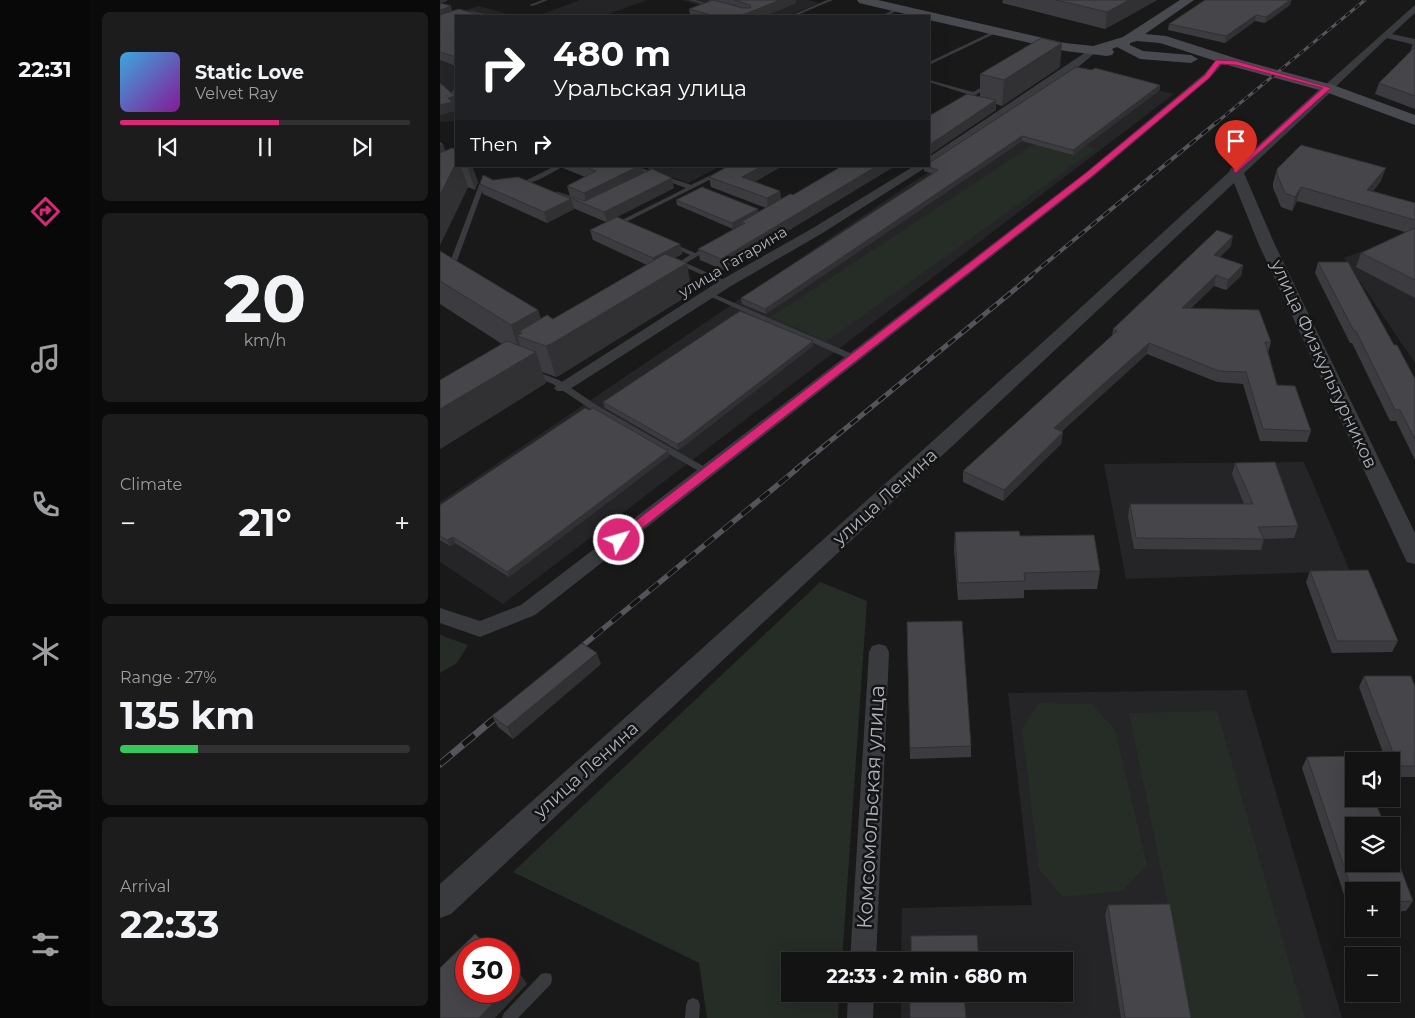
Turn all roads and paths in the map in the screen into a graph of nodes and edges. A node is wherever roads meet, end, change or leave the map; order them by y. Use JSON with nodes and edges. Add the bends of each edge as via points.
{"nodes":[{"id":1,"x":546,"y":0,"type":"edge"},
{"id":2,"x":691,"y":0,"type":"edge"},
{"id":3,"x":832,"y":0,"type":"edge"},
{"id":4,"x":863,"y":0,"type":"edge"},
{"id":5,"x":1188,"y":0,"type":"edge"},
{"id":6,"x":531,"y":5,"type":"dead end"},
{"id":7,"x":1415,"y":8,"type":"edge"},
{"id":8,"x":724,"y":9,"type":"edge"},
{"id":9,"x":899,"y":9,"type":"junction"},
{"id":10,"x":462,"y":15,"type":"edge"},
{"id":11,"x":483,"y":15,"type":"edge"},
{"id":12,"x":794,"y":15,"type":"edge"},
{"id":13,"x":885,"y":15,"type":"edge"},
{"id":14,"x":924,"y":15,"type":"edge"},
{"id":15,"x":930,"y":17,"type":"edge"},
{"id":16,"x":1153,"y":23,"type":"junction"},
{"id":17,"x":994,"y":33,"type":"junction"},
{"id":18,"x":1386,"y":35,"type":"junction"},
{"id":19,"x":1124,"y":41,"type":"junction"},
{"id":20,"x":1168,"y":41,"type":"junction"},
{"id":21,"x":1415,"y":42,"type":"edge"},
{"id":22,"x":1092,"y":51,"type":"junction"},
{"id":23,"x":1132,"y":53,"type":"junction"},
{"id":24,"x":1158,"y":56,"type":"junction"},
{"id":25,"x":1218,"y":62,"type":"junction"},
{"id":26,"x":1236,"y":63,"type":"junction"},
{"id":27,"x":930,"y":64,"type":"edge"},
{"id":28,"x":998,"y":80,"type":"edge"},
{"id":29,"x":930,"y":81,"type":"edge"},
{"id":30,"x":1328,"y":88,"type":"junction"},
{"id":31,"x":973,"y":94,"type":"junction"},
{"id":32,"x":964,"y":99,"type":"junction"},
{"id":33,"x":972,"y":102,"type":"edge"},
{"id":34,"x":956,"y":104,"type":"edge"},
{"id":35,"x":1415,"y":120,"type":"edge"},
{"id":36,"x":930,"y":161,"type":"edge"},
{"id":37,"x":558,"y":167,"type":"edge"},
{"id":38,"x":632,"y":167,"type":"edge"},
{"id":39,"x":732,"y":167,"type":"edge"},
{"id":40,"x":920,"y":167,"type":"edge"},
{"id":41,"x":1236,"y":171,"type":"junction"},
{"id":42,"x":653,"y":175,"type":"junction"},
{"id":43,"x":476,"y":178,"type":"dead end"},
{"id":44,"x":644,"y":179,"type":"edge"},
{"id":45,"x":528,"y":182,"type":"junction"},
{"id":46,"x":512,"y":184,"type":"edge"},
{"id":47,"x":537,"y":186,"type":"edge"},
{"id":48,"x":692,"y":186,"type":"junction"},
{"id":49,"x":704,"y":188,"type":"edge"},
{"id":50,"x":637,"y":229,"type":"edge"},
{"id":51,"x":662,"y":240,"type":"edge"},
{"id":52,"x":719,"y":241,"type":"edge"},
{"id":53,"x":695,"y":255,"type":"junction"},
{"id":54,"x":681,"y":264,"type":"junction"},
{"id":55,"x":469,"y":272,"type":"edge"},
{"id":56,"x":664,"y":274,"type":"edge"},
{"id":57,"x":726,"y":283,"type":"junction"},
{"id":58,"x":709,"y":294,"type":"junction"},
{"id":59,"x":854,"y":358,"type":"junction"},
{"id":60,"x":530,"y":372,"type":"dead end"},
{"id":61,"x":562,"y":388,"type":"junction"},
{"id":62,"x":707,"y":472,"type":"junction"},
{"id":63,"x":1415,"y":556,"type":"edge"},
{"id":64,"x":440,"y":615,"type":"edge"},
{"id":65,"x":878,"y":652,"type":"dead end"},
{"id":66,"x":440,"y":904,"type":"edge"},
{"id":67,"x":863,"y":952,"type":"edge"},
{"id":68,"x":546,"y":979,"type":"dead end"},
{"id":69,"x":861,"y":1002,"type":"edge"},
{"id":70,"x":509,"y":1018,"type":"edge"},
{"id":71,"x":860,"y":1018,"type":"edge"}],
"edges":[{"from":1,"to":6,"type":"lane"},
{"from":2,"to":8,"type":"lane"},
{"from":3,"to":12,"type":"lane"},
{"from":4,"to":9,"type":"main road"},
{"from":5,"to":16,"type":"main road"},
{"from":7,"to":18,"type":"street"},
{"from":9,"to":13,"type":"lane"},
{"from":9,"to":14,"type":"main road"},
{"from":10,"to":11,"type":"lane","via":[[472,12]]},
{"from":15,"to":17,"type":"main road"},
{"from":16,"to":19,"type":"main road"},
{"from":16,"to":20,"type":"main road","via":[[1157,33]]},
{"from":17,"to":22,"type":"main road"},
{"from":17,"to":27,"type":"lane"},
{"from":18,"to":21,"type":"street"},
{"from":18,"to":30,"type":"street"},
{"from":19,"to":20,"type":"main road","via":[[1144,37]]},
{"from":19,"to":22,"type":"main road"},
{"from":19,"to":23,"type":"main road","via":[[1123,47]]},
{"from":20,"to":24,"type":"main road","via":[[1174,50]]},
{"from":20,"to":26,"type":"main road"},
{"from":22,"to":23,"type":"main road"},
{"from":22,"to":36,"type":"street","via":[[1074,66],[1002,109]]},
{"from":23,"to":24,"type":"main road"},
{"from":24,"to":25,"type":"main road"},
{"from":25,"to":26,"type":"main road"},
{"from":25,"to":59,"type":"street","via":[[1207,76],[1089,175]]},
{"from":26,"to":30,"type":"main road"},
{"from":28,"to":31,"type":"lane"},
{"from":29,"to":31,"type":"lane"},
{"from":30,"to":35,"type":"main road"},
{"from":30,"to":41,"type":"street","name":"улица Ленина"},
{"from":31,"to":32,"type":"lane"},
{"from":32,"to":33,"type":"lane"},
{"from":32,"to":34,"type":"lane"},
{"from":37,"to":45,"type":"lane"},
{"from":38,"to":42,"type":"lane"},
{"from":39,"to":48,"type":"lane"},
{"from":40,"to":57,"type":"street","name":"улица Гагарина","via":[[817,232]]},
{"from":41,"to":63,"type":"street","name":"улица Физкультурников","via":[[1267,245]]},
{"from":41,"to":66,"type":"street","name":"улица Ленина"},
{"from":42,"to":44,"type":"lane"},
{"from":42,"to":48,"type":"lane"},
{"from":43,"to":55,"type":"lane","via":[[486,182],[453,262]]},
{"from":45,"to":46,"type":"lane"},
{"from":45,"to":47,"type":"lane"},
{"from":48,"to":49,"type":"lane"},
{"from":48,"to":50,"type":"lane","via":[[621,222]]},
{"from":51,"to":53,"type":"lane"},
{"from":52,"to":53,"type":"lane"},
{"from":53,"to":54,"type":"lane"},
{"from":54,"to":56,"type":"lane"},
{"from":54,"to":57,"type":"lane"},
{"from":57,"to":58,"type":"street","name":"улица Гагарина"},
{"from":58,"to":59,"type":"lane"},
{"from":58,"to":61,"type":"street","name":"улица Гагарина"},
{"from":59,"to":62,"type":"street"},
{"from":60,"to":61,"type":"lane","via":[[556,382]]},
{"from":61,"to":62,"type":"lane"},
{"from":62,"to":64,"type":"street","via":[[528,610],[480,629]]},
{"from":65,"to":67,"type":"street","name":"Комсомольская улица"},
{"from":68,"to":70,"type":"lane"},
{"from":69,"to":71,"type":"street"}]}
